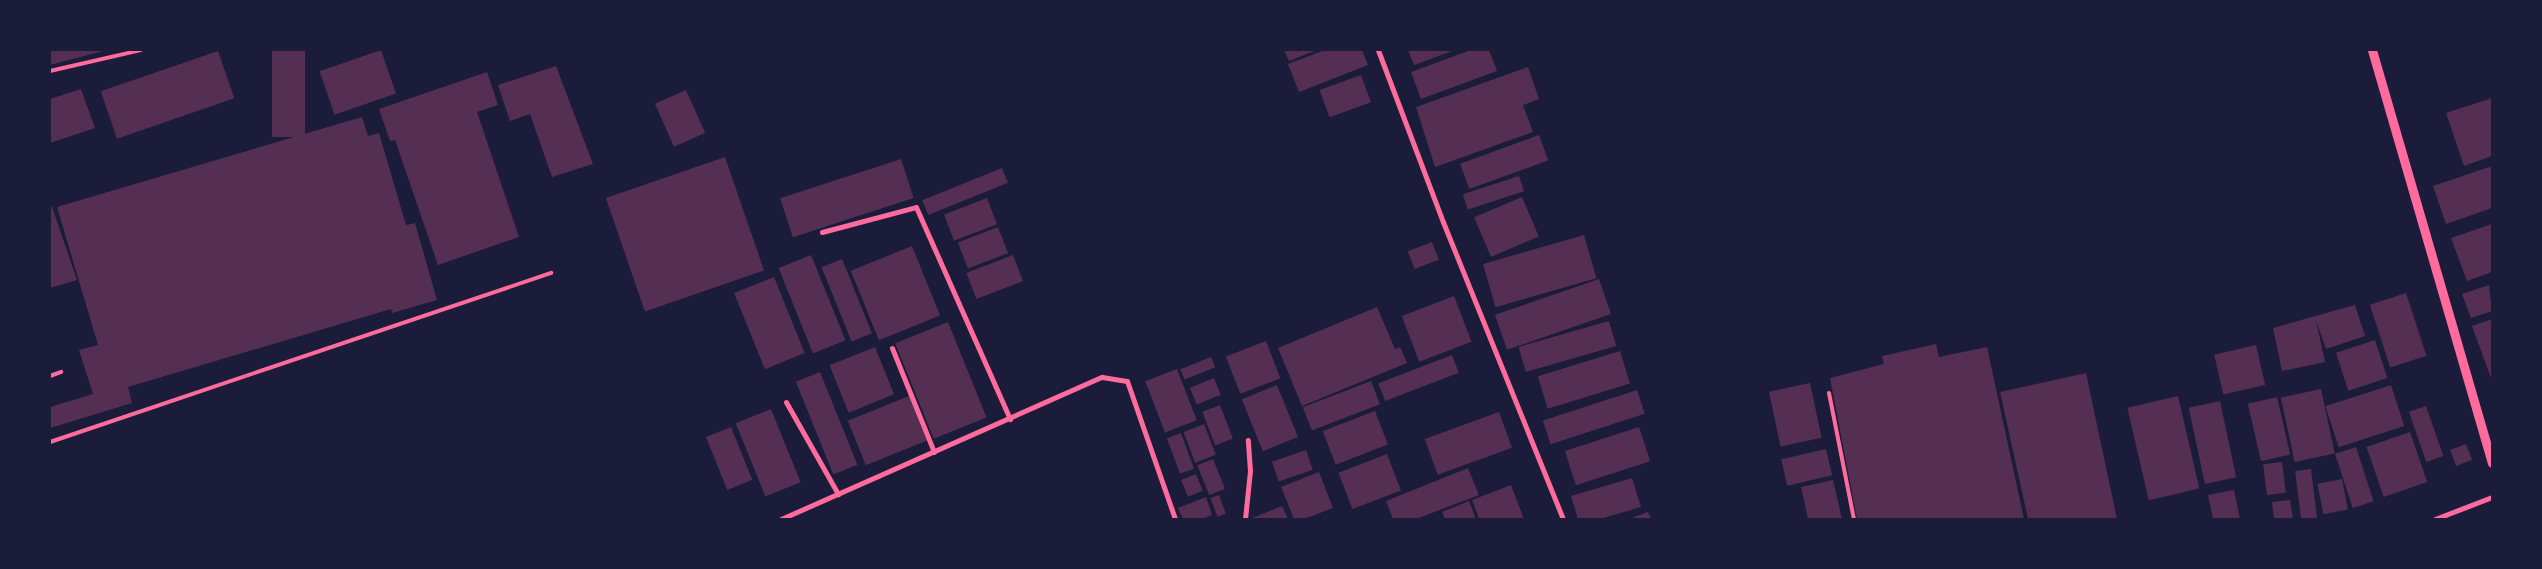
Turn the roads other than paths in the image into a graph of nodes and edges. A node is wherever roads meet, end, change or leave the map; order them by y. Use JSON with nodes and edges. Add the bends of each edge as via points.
{"nodes":[{"id":1,"x":141,"y":50,"type":"edge"},
{"id":2,"x":1378,"y":50,"type":"edge"},
{"id":3,"x":2372,"y":50,"type":"edge"},
{"id":4,"x":50,"y":70,"type":"edge"},
{"id":5,"x":822,"y":232,"type":"dead end"},
{"id":6,"x":551,"y":273,"type":"dead end"},
{"id":7,"x":892,"y":348,"type":"dead end"},
{"id":8,"x":61,"y":372,"type":"dead end"},
{"id":9,"x":50,"y":376,"type":"edge"},
{"id":10,"x":1829,"y":393,"type":"dead end"},
{"id":11,"x":786,"y":402,"type":"dead end"},
{"id":12,"x":1010,"y":419,"type":"junction"},
{"id":13,"x":1248,"y":440,"type":"dead end"},
{"id":14,"x":50,"y":442,"type":"edge"},
{"id":15,"x":934,"y":452,"type":"junction"},
{"id":16,"x":2492,"y":463,"type":"edge"},
{"id":17,"x":838,"y":494,"type":"junction"},
{"id":18,"x":2492,"y":497,"type":"edge"},
{"id":19,"x":781,"y":519,"type":"edge"},
{"id":20,"x":1175,"y":519,"type":"edge"},
{"id":21,"x":1245,"y":519,"type":"edge"},
{"id":22,"x":1563,"y":519,"type":"edge"},
{"id":23,"x":1854,"y":519,"type":"edge"},
{"id":24,"x":2435,"y":519,"type":"edge"}],
"edges":[{"from":1,"to":4,"type":"lane"},
{"from":2,"to":22,"type":"street","via":[[1443,222]]},
{"from":3,"to":16,"type":"street"},
{"from":5,"to":12,"type":"street","via":[[916,207]]},
{"from":6,"to":14,"type":"lane"},
{"from":7,"to":15,"type":"street"},
{"from":8,"to":9,"type":"lane"},
{"from":10,"to":23,"type":"lane"},
{"from":11,"to":17,"type":"street"},
{"from":12,"to":15,"type":"street"},
{"from":12,"to":20,"type":"street","via":[[1102,377],[1127,380]]},
{"from":13,"to":21,"type":"street","via":[[1250,471]]},
{"from":15,"to":17,"type":"street"},
{"from":17,"to":19,"type":"street"},
{"from":18,"to":24,"type":"street"}]}
